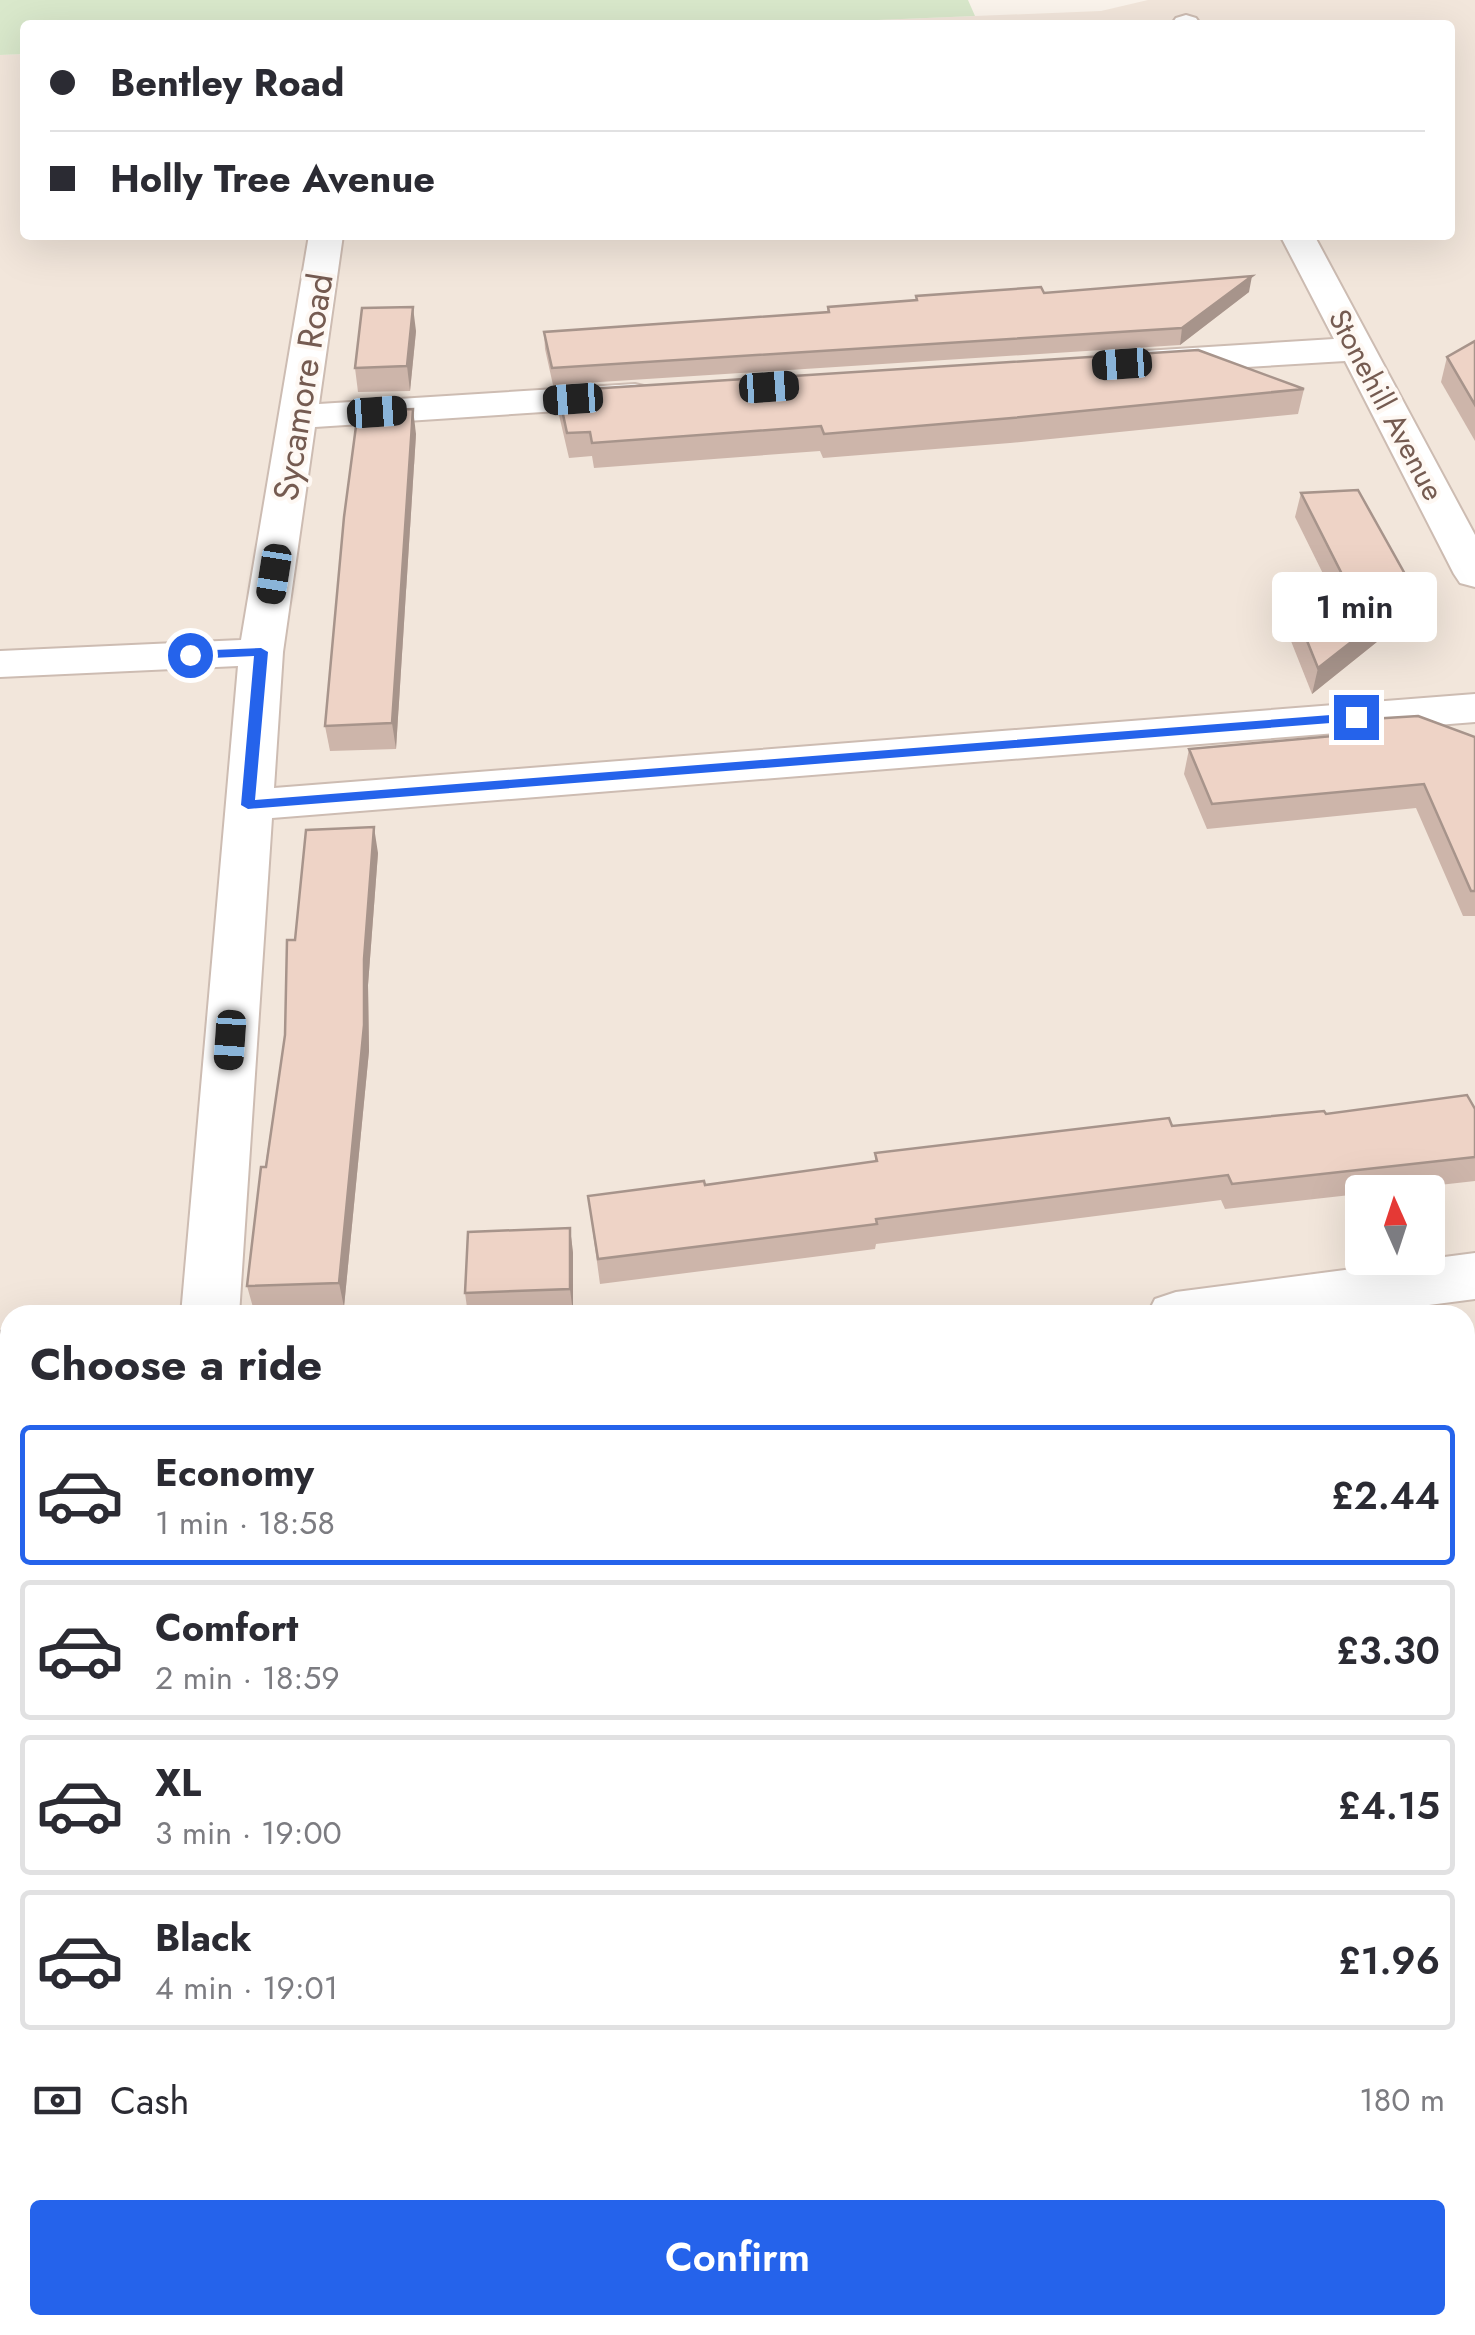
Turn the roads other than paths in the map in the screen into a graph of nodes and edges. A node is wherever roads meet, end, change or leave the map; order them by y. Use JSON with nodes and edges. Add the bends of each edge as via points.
{"nodes":[{"id":1,"x":325,"y":240,"type":"edge"},
{"id":2,"x":1300,"y":240,"type":"edge"},
{"id":3,"x":1357,"y":349,"type":"junction"},
{"id":4,"x":1102,"y":365,"type":"edge"},
{"id":5,"x":671,"y":393,"type":"edge"},
{"id":6,"x":299,"y":417,"type":"junction"},
{"id":7,"x":1475,"y":574,"type":"edge"},
{"id":8,"x":261,"y":652,"type":"junction"},
{"id":9,"x":0,"y":664,"type":"edge"},
{"id":10,"x":1475,"y":708,"type":"edge"},
{"id":11,"x":248,"y":805,"type":"junction"},
{"id":12,"x":1475,"y":1276,"type":"edge"},
{"id":13,"x":211,"y":1305,"type":"edge"},
{"id":14,"x":1253,"y":1305,"type":"edge"}],
"edges":[{"from":1,"to":6,"type":"street","name":"Sycamore Road"},
{"from":2,"to":3,"type":"street","name":"Stonehill Avenue"},
{"from":3,"to":4,"type":"street"},
{"from":3,"to":7,"type":"street","name":"Stonehill Avenue"},
{"from":5,"to":6,"type":"street"},
{"from":6,"to":8,"type":"street","name":"Sycamore Road"},
{"from":8,"to":9,"type":"street"},
{"from":8,"to":11,"type":"street","name":"Sycamore Road"},
{"from":10,"to":11,"type":"street"},
{"from":11,"to":13,"type":"street","name":"Sycamore Road"},
{"from":12,"to":14,"type":"street"}]}
